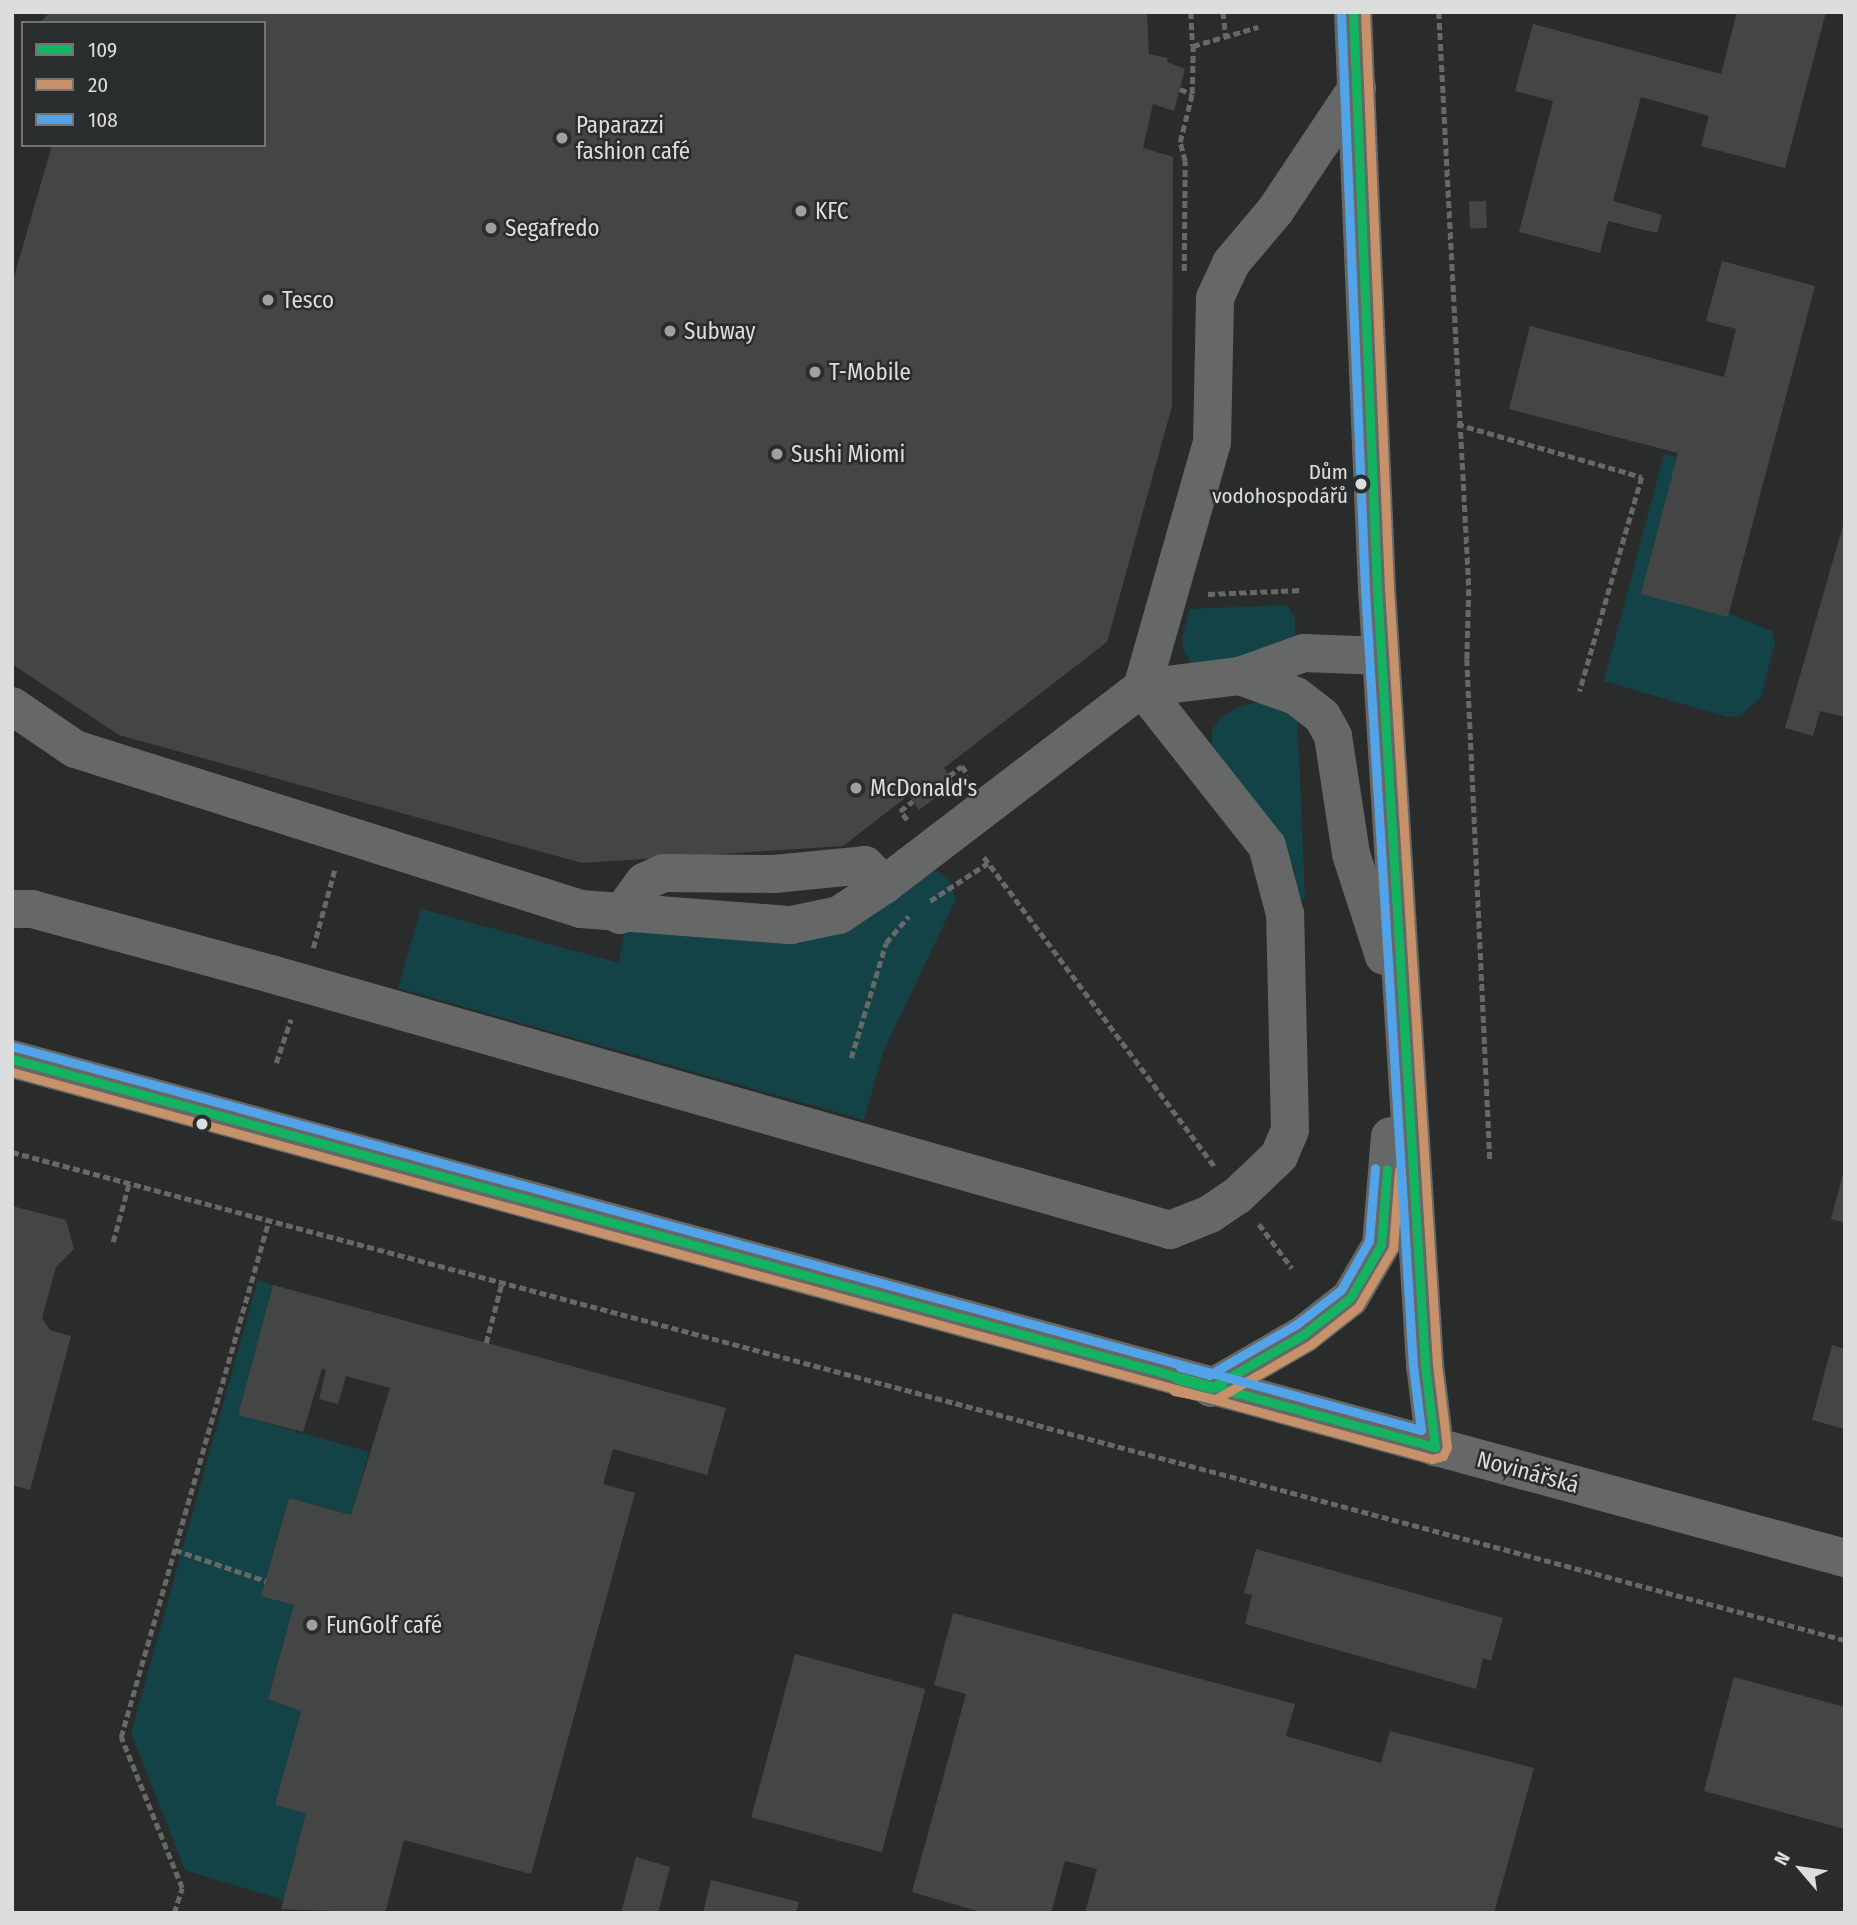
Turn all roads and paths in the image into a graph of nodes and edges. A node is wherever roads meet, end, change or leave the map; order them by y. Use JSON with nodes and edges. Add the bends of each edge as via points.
{"nodes":[{"id":1,"x":1191,"y":12,"type":"edge"},
{"id":2,"x":1223,"y":12,"type":"edge"},
{"id":3,"x":1353,"y":12,"type":"edge"},
{"id":4,"x":1439,"y":12,"type":"edge"},
{"id":5,"x":1258,"y":27,"type":"dead end"},
{"id":6,"x":1226,"y":36,"type":"junction"},
{"id":7,"x":1193,"y":46,"type":"junction"},
{"id":8,"x":1357,"y":88,"type":"junction"},
{"id":9,"x":1180,"y":89,"type":"dead end"},
{"id":10,"x":1192,"y":94,"type":"junction"},
{"id":11,"x":1184,"y":283,"type":"dead end"},
{"id":12,"x":1457,"y":424,"type":"junction"},
{"id":13,"x":1173,"y":590,"type":"junction"},
{"id":14,"x":1302,"y":590,"type":"dead end"},
{"id":15,"x":1381,"y":656,"type":"junction"},
{"id":16,"x":1240,"y":676,"type":"junction"},
{"id":17,"x":1142,"y":688,"type":"junction"},
{"id":18,"x":1580,"y":691,"type":"dead end"},
{"id":19,"x":12,"y":706,"type":"edge"},
{"id":20,"x":981,"y":771,"type":"dead end"},
{"id":21,"x":950,"y":776,"type":"dead end"},
{"id":22,"x":971,"y":779,"type":"junction"},
{"id":23,"x":961,"y":787,"type":"dead end"},
{"id":24,"x":913,"y":801,"type":"dead end"},
{"id":25,"x":959,"y":826,"type":"junction"},
{"id":26,"x":912,"y":827,"type":"dead end"},
{"id":27,"x":345,"y":834,"type":"junction"},
{"id":28,"x":988,"y":863,"type":"junction"},
{"id":29,"x":884,"y":885,"type":"junction"},
{"id":30,"x":923,"y":905,"type":"dead end"},
{"id":31,"x":12,"y":909,"type":"edge"},
{"id":32,"x":913,"y":911,"type":"dead end"},
{"id":33,"x":620,"y":915,"type":"junction"},
{"id":34,"x":303,"y":984,"type":"junction"},
{"id":35,"x":1401,"y":1009,"type":"junction"},
{"id":36,"x":852,"y":1058,"type":"dead end"},
{"id":37,"x":12,"y":1059,"type":"edge"},
{"id":38,"x":276,"y":1063,"type":"dead end"},
{"id":39,"x":12,"y":1152,"type":"edge"},
{"id":40,"x":1490,"y":1159,"type":"dead end"},
{"id":41,"x":129,"y":1183,"type":"junction"},
{"id":42,"x":1237,"y":1196,"type":"junction"},
{"id":43,"x":268,"y":1220,"type":"junction"},
{"id":44,"x":113,"y":1242,"type":"dead end"},
{"id":45,"x":1292,"y":1268,"type":"dead end"},
{"id":46,"x":502,"y":1282,"type":"junction"},
{"id":47,"x":486,"y":1343,"type":"dead end"},
{"id":48,"x":1211,"y":1388,"type":"junction"},
{"id":49,"x":1434,"y":1447,"type":"junction"},
{"id":50,"x":175,"y":1550,"type":"junction"},
{"id":51,"x":1845,"y":1558,"type":"edge"},
{"id":52,"x":266,"y":1581,"type":"dead end"},
{"id":53,"x":1845,"y":1640,"type":"edge"},
{"id":54,"x":174,"y":1913,"type":"edge"}],
"edges":[{"from":1,"to":7,"type":"path"},
{"from":2,"to":6,"type":"path"},
{"from":3,"to":8,"type":"street"},
{"from":4,"to":12,"type":"path"},
{"from":5,"to":6,"type":"path"},
{"from":6,"to":7,"type":"path"},
{"from":7,"to":10,"type":"path"},
{"from":8,"to":13,"type":"street","via":[[1276,211],[1231,263],[1215,298],[1212,443]]},
{"from":8,"to":15,"type":"street"},
{"from":9,"to":10,"type":"path"},
{"from":10,"to":11,"type":"path","via":[[1180,142],[1185,161]]},
{"from":12,"to":18,"type":"path","via":[[1642,477]]},
{"from":12,"to":40,"type":"path","via":[[1469,589],[1467,659]]},
{"from":13,"to":14,"type":"path","via":[[1195,595]]},
{"from":13,"to":17,"type":"street"},
{"from":15,"to":16,"type":"street","via":[[1304,653]]},
{"from":15,"to":35,"type":"street"},
{"from":16,"to":17,"type":"street"},
{"from":16,"to":35,"type":"street","via":[[1296,696],[1322,716],[1333,736],[1351,854]]},
{"from":17,"to":25,"type":"street"},
{"from":17,"to":42,"type":"street","via":[[1267,846],[1285,914],[1290,1130],[1279,1156]]},
{"from":19,"to":27,"type":"street","via":[[65,743]]},
{"from":20,"to":22,"type":"path"},
{"from":21,"to":22,"type":"path","via":[[962,766]]},
{"from":22,"to":23,"type":"path"},
{"from":24,"to":26,"type":"path","via":[[900,811]]},
{"from":25,"to":28,"type":"path"},
{"from":25,"to":29,"type":"street"},
{"from":27,"to":33,"type":"street","via":[[581,909]]},
{"from":27,"to":34,"type":"path"},
{"from":28,"to":30,"type":"path"},
{"from":28,"to":42,"type":"path"},
{"from":29,"to":33,"type":"street","via":[[839,915],[792,925]]},
{"from":29,"to":33,"type":"street","via":[[865,865],[774,874],[663,873],[644,883]]},
{"from":31,"to":34,"type":"street","via":[[32,909]]},
{"from":32,"to":36,"type":"path","via":[[886,943]]},
{"from":34,"to":38,"type":"path"},
{"from":34,"to":42,"type":"street","via":[[1170,1230],[1210,1214]]},
{"from":35,"to":48,"type":"street","via":[[1381,1245],[1350,1298],[1304,1334]]},
{"from":35,"to":49,"type":"street"},
{"from":37,"to":48,"type":"street","name":"Novinářská"},
{"from":39,"to":41,"type":"path"},
{"from":41,"to":43,"type":"path"},
{"from":41,"to":44,"type":"path"},
{"from":42,"to":45,"type":"path"},
{"from":43,"to":46,"type":"path"},
{"from":43,"to":50,"type":"path"},
{"from":46,"to":47,"type":"path"},
{"from":46,"to":53,"type":"path"},
{"from":48,"to":49,"type":"street","name":"Novinářská"},
{"from":49,"to":51,"type":"street","name":"Novinářská"},
{"from":50,"to":52,"type":"path"},
{"from":50,"to":54,"type":"path","via":[[121,1737],[182,1888]]}]}
